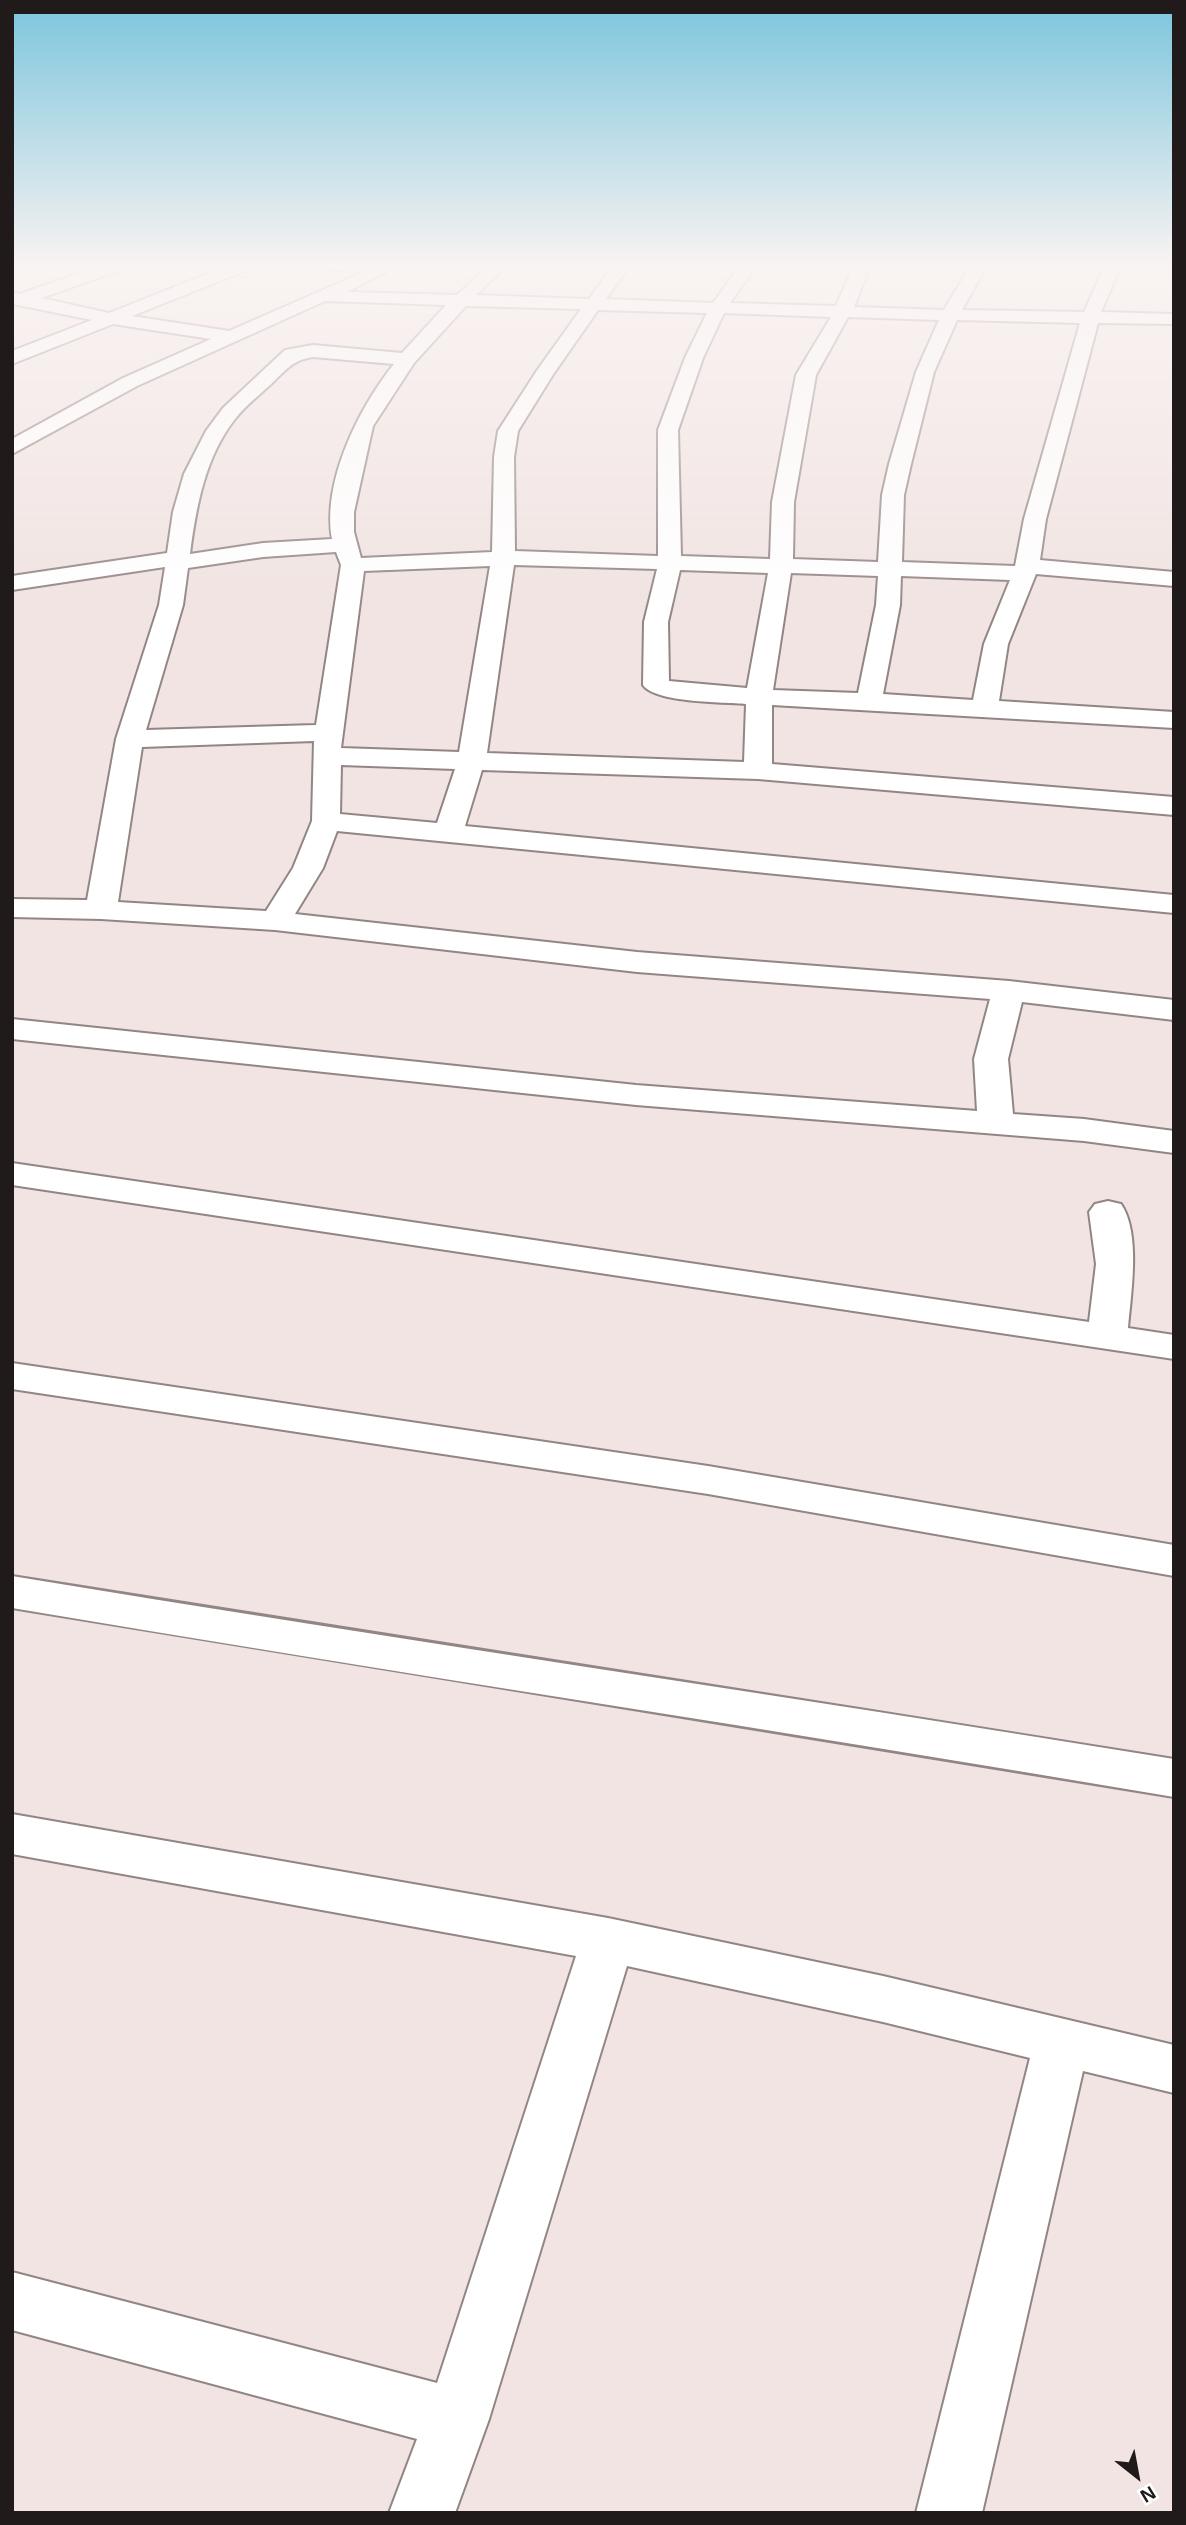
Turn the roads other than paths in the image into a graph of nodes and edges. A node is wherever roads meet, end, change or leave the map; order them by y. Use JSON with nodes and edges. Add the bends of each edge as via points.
{"nodes":[{"id":1,"x":133,"y":381,"type":"edge"},
{"id":2,"x":263,"y":381,"type":"edge"},
{"id":3,"x":392,"y":381,"type":"edge"},
{"id":4,"x":541,"y":381,"type":"edge"},
{"id":5,"x":686,"y":381,"type":"edge"},
{"id":6,"x":805,"y":381,"type":"edge"},
{"id":7,"x":923,"y":381,"type":"edge"},
{"id":8,"x":1073,"y":381,"type":"edge"},
{"id":9,"x":12,"y":448,"type":"edge"},
{"id":10,"x":348,"y":555,"type":"junction"},
{"id":11,"x":503,"y":558,"type":"junction"},
{"id":12,"x":178,"y":561,"type":"junction"},
{"id":13,"x":670,"y":562,"type":"junction"},
{"id":14,"x":781,"y":565,"type":"junction"},
{"id":15,"x":892,"y":568,"type":"junction"},
{"id":16,"x":1026,"y":569,"type":"junction"},
{"id":17,"x":1174,"y":579,"type":"edge"},
{"id":18,"x":12,"y":583,"type":"edge"},
{"id":19,"x":759,"y":697,"type":"junction"},
{"id":20,"x":869,"y":701,"type":"junction"},
{"id":21,"x":985,"y":708,"type":"junction"},
{"id":22,"x":1174,"y":720,"type":"edge"},
{"id":23,"x":130,"y":739,"type":"junction"},
{"id":24,"x":328,"y":745,"type":"junction"},
{"id":25,"x":472,"y":759,"type":"junction"},
{"id":26,"x":758,"y":771,"type":"junction"},
{"id":27,"x":1174,"y":806,"type":"edge"},
{"id":28,"x":326,"y":821,"type":"junction"},
{"id":29,"x":449,"y":832,"type":"junction"},
{"id":30,"x":1174,"y":904,"type":"edge"},
{"id":31,"x":12,"y":908,"type":"edge"},
{"id":32,"x":102,"y":910,"type":"junction"},
{"id":33,"x":275,"y":921,"type":"junction"},
{"id":34,"x":1009,"y":991,"type":"junction"},
{"id":35,"x":1174,"y":1010,"type":"edge"},
{"id":36,"x":12,"y":1029,"type":"edge"},
{"id":37,"x":996,"y":1124,"type":"junction"},
{"id":38,"x":1174,"y":1142,"type":"edge"},
{"id":39,"x":12,"y":1174,"type":"edge"},
{"id":40,"x":1108,"y":1212,"type":"dead end"},
{"id":41,"x":1107,"y":1336,"type":"junction"},
{"id":42,"x":1174,"y":1347,"type":"edge"},
{"id":43,"x":12,"y":1376,"type":"edge"},
{"id":44,"x":1174,"y":1560,"type":"edge"},
{"id":45,"x":12,"y":1592,"type":"edge"},
{"id":46,"x":1174,"y":1778,"type":"edge"},
{"id":47,"x":12,"y":1834,"type":"edge"},
{"id":48,"x":608,"y":1940,"type":"junction"},
{"id":49,"x":1062,"y":2042,"type":"junction"},
{"id":50,"x":1174,"y":2069,"type":"edge"},
{"id":51,"x":12,"y":2301,"type":"edge"},
{"id":52,"x":457,"y":2419,"type":"junction"},
{"id":53,"x":422,"y":2513,"type":"edge"},
{"id":54,"x":948,"y":2513,"type":"edge"}],
"edges":[{"from":1,"to":9,"type":"street"},
{"from":2,"to":12,"type":"street","via":[[216,431],[195,474]]},
{"from":3,"to":10,"type":"street","via":[[362,427],[341,508]]},
{"from":4,"to":11,"type":"street","via":[[508,431]]},
{"from":5,"to":13,"type":"street","via":[[668,430]]},
{"from":6,"to":14,"type":"street","via":[[783,502]]},
{"from":7,"to":15,"type":"street","via":[[893,495]]},
{"from":8,"to":16,"type":"street"},
{"from":10,"to":11,"type":"street"},
{"from":10,"to":12,"type":"street","via":[[263,550]]},
{"from":10,"to":24,"type":"street"},
{"from":11,"to":13,"type":"street"},
{"from":11,"to":25,"type":"street"},
{"from":12,"to":18,"type":"street"},
{"from":12,"to":23,"type":"street","via":[[171,606]]},
{"from":13,"to":14,"type":"street"},
{"from":13,"to":19,"type":"street","via":[[656,622],[656,685]]},
{"from":14,"to":15,"type":"street"},
{"from":14,"to":19,"type":"street"},
{"from":15,"to":16,"type":"street"},
{"from":15,"to":20,"type":"street"},
{"from":16,"to":17,"type":"street"},
{"from":16,"to":21,"type":"street","via":[[996,644]]},
{"from":19,"to":20,"type":"street"},
{"from":19,"to":26,"type":"street"},
{"from":20,"to":21,"type":"street"},
{"from":21,"to":22,"type":"street"},
{"from":23,"to":24,"type":"street"},
{"from":23,"to":32,"type":"street"},
{"from":24,"to":25,"type":"street"},
{"from":24,"to":28,"type":"street"},
{"from":25,"to":26,"type":"street"},
{"from":25,"to":29,"type":"street"},
{"from":26,"to":27,"type":"street"},
{"from":28,"to":29,"type":"street"},
{"from":28,"to":33,"type":"street","via":[[308,867]]},
{"from":29,"to":30,"type":"street"},
{"from":31,"to":32,"type":"street"},
{"from":32,"to":33,"type":"street"},
{"from":33,"to":34,"type":"street","via":[[638,961]]},
{"from":34,"to":35,"type":"street"},
{"from":34,"to":37,"type":"street","via":[[991,1059]]},
{"from":36,"to":37,"type":"street","via":[[636,1095]]},
{"from":37,"to":38,"type":"street"},
{"from":39,"to":41,"type":"street"},
{"from":40,"to":41,"type":"street","via":[[1115,1264]]},
{"from":41,"to":42,"type":"street"},
{"from":43,"to":44,"type":"street","via":[[708,1479]]},
{"from":45,"to":46,"type":"street"},
{"from":47,"to":48,"type":"street"},
{"from":48,"to":49,"type":"street"},
{"from":48,"to":52,"type":"street"},
{"from":49,"to":50,"type":"street"},
{"from":49,"to":54,"type":"street"},
{"from":51,"to":52,"type":"street"},
{"from":52,"to":53,"type":"street"}]}
